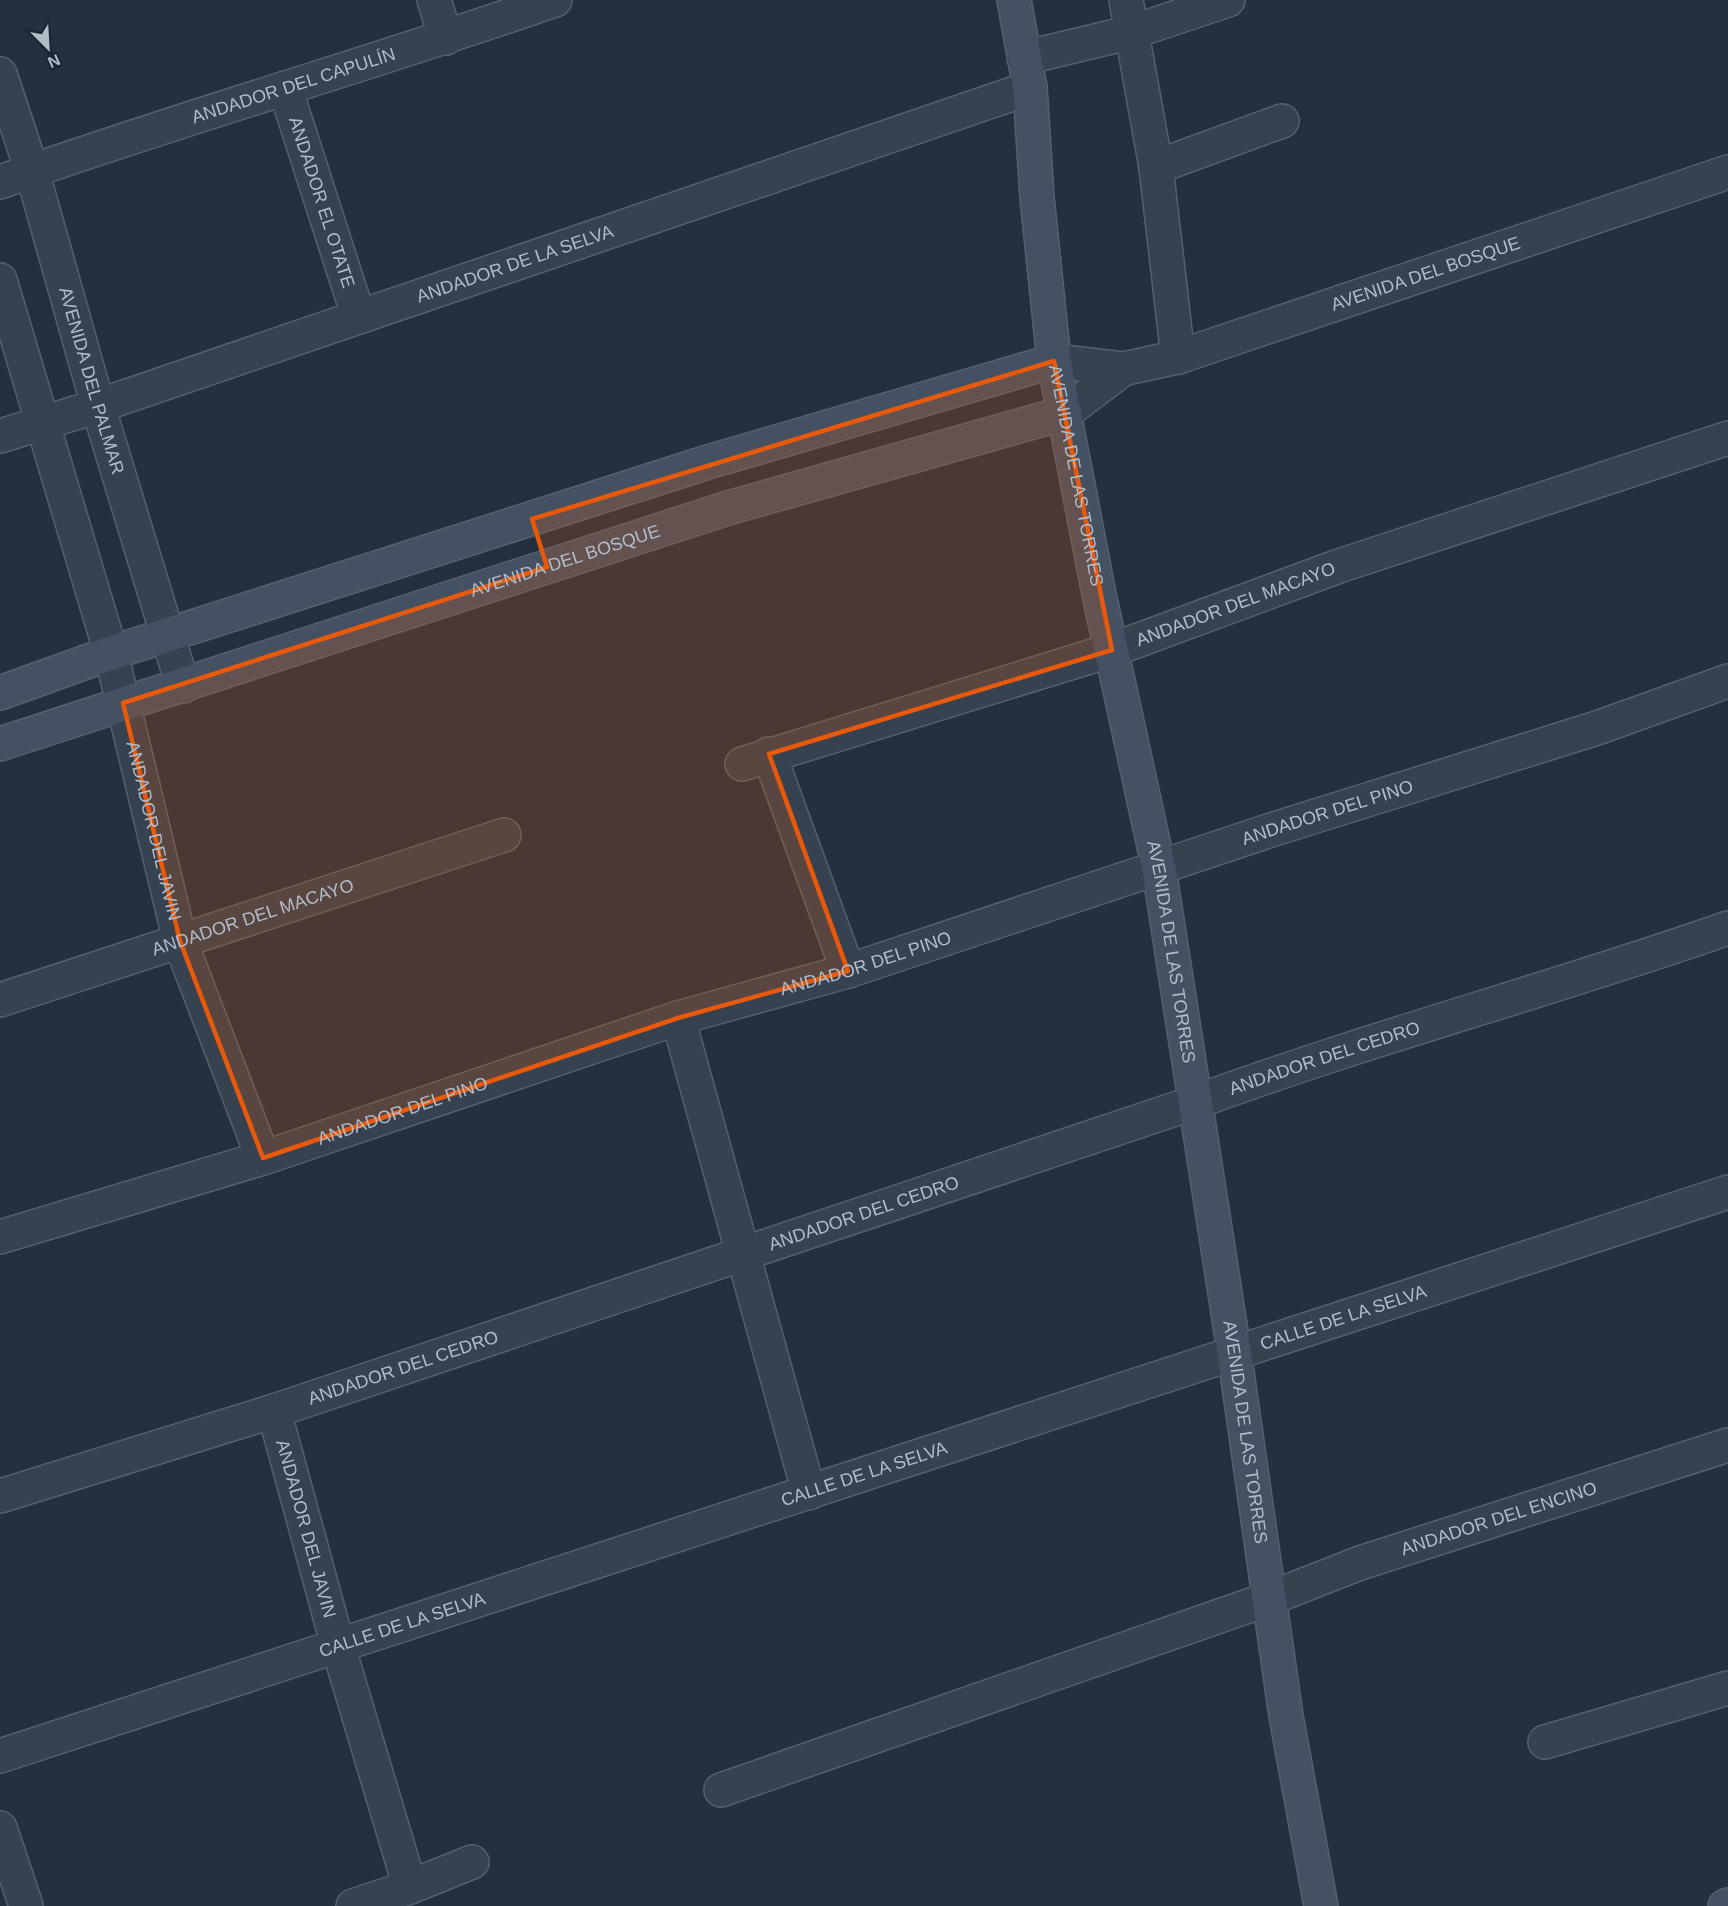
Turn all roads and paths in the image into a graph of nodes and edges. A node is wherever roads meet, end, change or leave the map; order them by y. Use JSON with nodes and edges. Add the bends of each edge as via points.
{"nodes":[{"id":1,"x":434,"y":0,"type":"edge"},
{"id":2,"x":555,"y":0,"type":"edge"},
{"id":3,"x":1014,"y":0,"type":"edge"},
{"id":4,"x":1126,"y":0,"type":"edge"},
{"id":5,"x":1228,"y":0,"type":"edge"},
{"id":6,"x":1132,"y":32,"type":"junction"},
{"id":7,"x":446,"y":38,"type":"junction"},
{"id":8,"x":1027,"y":73,"type":"junction"},
{"id":9,"x":0,"y":74,"type":"edge"},
{"id":10,"x":285,"y":88,"type":"junction"},
{"id":11,"x":1282,"y":121,"type":"dead end"},
{"id":12,"x":1156,"y":167,"type":"junction"},
{"id":13,"x":32,"y":171,"type":"junction"},
{"id":14,"x":1728,"y":172,"type":"edge"},
{"id":15,"x":0,"y":182,"type":"edge"},
{"id":16,"x":0,"y":280,"type":"edge"},
{"id":17,"x":358,"y":315,"type":"junction"},
{"id":18,"x":1178,"y":357,"type":"junction"},
{"id":19,"x":1054,"y":361,"type":"junction"},
{"id":20,"x":1123,"y":369,"type":"junction"},
{"id":21,"x":98,"y":406,"type":"junction"},
{"id":22,"x":1065,"y":413,"type":"junction"},
{"id":23,"x":44,"y":422,"type":"junction"},
{"id":24,"x":0,"y":436,"type":"edge"},
{"id":25,"x":1728,"y":438,"type":"edge"},
{"id":26,"x":532,"y":519,"type":"junction"},
{"id":27,"x":547,"y":567,"type":"junction"},
{"id":28,"x":167,"y":636,"type":"junction"},
{"id":29,"x":1112,"y":650,"type":"junction"},
{"id":30,"x":111,"y":654,"type":"junction"},
{"id":31,"x":1728,"y":681,"type":"edge"},
{"id":32,"x":183,"y":686,"type":"junction"},
{"id":33,"x":0,"y":693,"type":"edge"},
{"id":34,"x":123,"y":702,"type":"junction"},
{"id":35,"x":0,"y":744,"type":"edge"},
{"id":36,"x":504,"y":835,"type":"dead end"},
{"id":37,"x":1159,"y":869,"type":"junction"},
{"id":38,"x":1728,"y":928,"type":"edge"},
{"id":39,"x":180,"y":941,"type":"junction"},
{"id":40,"x":848,"y":971,"type":"junction"},
{"id":41,"x":0,"y":1000,"type":"edge"},
{"id":42,"x":678,"y":1018,"type":"junction"},
{"id":43,"x":1193,"y":1103,"type":"junction"},
{"id":44,"x":263,"y":1158,"type":"junction"},
{"id":45,"x":1728,"y":1192,"type":"edge"},
{"id":46,"x":0,"y":1237,"type":"edge"},
{"id":47,"x":742,"y":1254,"type":"junction"},
{"id":48,"x":1234,"y":1352,"type":"junction"},
{"id":49,"x":274,"y":1411,"type":"junction"},
{"id":50,"x":1728,"y":1445,"type":"edge"},
{"id":51,"x":809,"y":1493,"type":"junction"},
{"id":52,"x":0,"y":1496,"type":"edge"},
{"id":53,"x":1271,"y":1598,"type":"junction"},
{"id":54,"x":338,"y":1646,"type":"junction"},
{"id":55,"x":1728,"y":1688,"type":"edge"},
{"id":56,"x":1545,"y":1742,"type":"dead end"},
{"id":57,"x":0,"y":1756,"type":"edge"},
{"id":58,"x":721,"y":1790,"type":"dead end"},
{"id":59,"x":0,"y":1828,"type":"edge"},
{"id":60,"x":472,"y":1862,"type":"dead end"},
{"id":61,"x":410,"y":1887,"type":"junction"},
{"id":62,"x":26,"y":1906,"type":"edge"},
{"id":63,"x":353,"y":1906,"type":"edge"},
{"id":64,"x":1321,"y":1906,"type":"edge"}],
"edges":[{"from":1,"to":7,"type":"street"},
{"from":2,"to":7,"type":"street","name":"ANDADOR DEL CAPULÍN"},
{"from":3,"to":8,"type":"street","name":"AVENIDA DE LAS TORRES"},
{"from":4,"to":6,"type":"street"},
{"from":5,"to":6,"type":"street"},
{"from":6,"to":8,"type":"street","name":"ANDADOR DE LA SELVA"},
{"from":6,"to":12,"type":"street"},
{"from":7,"to":10,"type":"street","name":"ANDADOR DEL CAPULÍN"},
{"from":8,"to":17,"type":"street","name":"ANDADOR DE LA SELVA"},
{"from":8,"to":19,"type":"street","name":"AVENIDA DE LAS TORRES"},
{"from":9,"to":13,"type":"street","name":"AVENIDA DEL PALMAR"},
{"from":10,"to":13,"type":"street","name":"ANDADOR DEL CAPULÍN"},
{"from":10,"to":17,"type":"street","name":"ANDADOR EL OTATE"},
{"from":11,"to":12,"type":"street"},
{"from":12,"to":18,"type":"street"},
{"from":13,"to":15,"type":"street","name":"ANDADOR DEL CAPULÍN"},
{"from":13,"to":21,"type":"street","name":"AVENIDA DEL PALMAR"},
{"from":14,"to":18,"type":"street","name":"AVENIDA DEL BOSQUE"},
{"from":16,"to":23,"type":"street"},
{"from":17,"to":21,"type":"street","name":"ANDADOR DE LA SELVA"},
{"from":18,"to":20,"type":"street","name":"AVENIDA DEL BOSQUE"},
{"from":19,"to":20,"type":"street","name":"AVENIDA DEL BOSQUE"},
{"from":19,"to":22,"type":"street","name":"AVENIDA DE LAS TORRES"},
{"from":19,"to":26,"type":"street","name":"AVENIDA DEL BOSQUE","via":[[708,462]]},
{"from":20,"to":22,"type":"street","name":"AVENIDA DEL BOSQUE"},
{"from":21,"to":23,"type":"street","name":"ANDADOR DE LA SELVA"},
{"from":21,"to":28,"type":"street","name":"AVENIDA DEL PALMAR"},
{"from":22,"to":27,"type":"street","name":"AVENIDA DEL BOSQUE","via":[[728,508]]},
{"from":22,"to":29,"type":"street","name":"AVENIDA DE LAS TORRES"},
{"from":23,"to":24,"type":"street","name":"ANDADOR DE LA SELVA"},
{"from":23,"to":30,"type":"street"},
{"from":25,"to":29,"type":"street","name":"ANDADOR DEL MACAYO","via":[[1339,566]]},
{"from":26,"to":27,"type":"street"},
{"from":26,"to":28,"type":"street","name":"AVENIDA DEL BOSQUE"},
{"from":27,"to":32,"type":"street","name":"AVENIDA DEL BOSQUE"},
{"from":28,"to":30,"type":"street","name":"AVENIDA DEL BOSQUE"},
{"from":28,"to":32,"type":"street","name":"AVENIDA DEL PALMAR"},
{"from":29,"to":37,"type":"street","name":"AVENIDA DE LAS TORRES"},
{"from":29,"to":40,"type":"street","name":"ANDADOR DEL MACAYO","via":[[756,759]]},
{"from":30,"to":33,"type":"street","name":"AVENIDA DEL BOSQUE"},
{"from":30,"to":34,"type":"street"},
{"from":31,"to":37,"type":"street","name":"ANDADOR DEL PINO","via":[[1597,728]]},
{"from":32,"to":34,"type":"street","name":"AVENIDA DEL BOSQUE"},
{"from":34,"to":35,"type":"street","name":"AVENIDA DEL BOSQUE"},
{"from":34,"to":39,"type":"street","name":"ANDADOR DEL JAVIN"},
{"from":36,"to":39,"type":"street","name":"ANDADOR DEL MACAYO"},
{"from":37,"to":40,"type":"street","name":"ANDADOR DEL PINO"},
{"from":37,"to":43,"type":"street","name":"AVENIDA DE LAS TORRES"},
{"from":38,"to":43,"type":"street","name":"ANDADOR DEL CEDRO","via":[[1614,968],[1283,1070]]},
{"from":39,"to":41,"type":"street","name":"ANDADOR DEL MACAYO"},
{"from":39,"to":44,"type":"street","name":"ANDADOR DEL JAVIN"},
{"from":40,"to":42,"type":"street","name":"ANDADOR DEL PINO"},
{"from":42,"to":44,"type":"street","name":"ANDADOR DEL PINO"},
{"from":42,"to":47,"type":"street"},
{"from":43,"to":47,"type":"street","name":"ANDADOR DEL CEDRO"},
{"from":43,"to":48,"type":"street","name":"AVENIDA DE LAS TORRES"},
{"from":44,"to":46,"type":"street","name":"ANDADOR DEL PINO"},
{"from":45,"to":48,"type":"street","name":"CALLE DE LA SELVA"},
{"from":47,"to":49,"type":"street","name":"ANDADOR DEL CEDRO"},
{"from":47,"to":51,"type":"street"},
{"from":48,"to":51,"type":"street","name":"CALLE DE LA SELVA"},
{"from":48,"to":53,"type":"street","name":"AVENIDA DE LAS TORRES"},
{"from":49,"to":52,"type":"street","name":"ANDADOR DEL CEDRO"},
{"from":49,"to":54,"type":"street","name":"ANDADOR DEL JAVIN"},
{"from":50,"to":53,"type":"street","name":"ANDADOR DEL ENCINO","via":[[1360,1563]]},
{"from":51,"to":54,"type":"street","name":"CALLE DE LA SELVA"},
{"from":53,"to":58,"type":"street","name":"ANDADOR DEL ENCINO"},
{"from":53,"to":64,"type":"street","name":"AVENIDA DE LAS TORRES","via":[[1286,1716]]},
{"from":54,"to":57,"type":"street","name":"CALLE DE LA SELVA"},
{"from":54,"to":61,"type":"street","name":"ANDADOR DEL JAVIN"},
{"from":55,"to":56,"type":"street"},
{"from":59,"to":62,"type":"street"},
{"from":60,"to":61,"type":"street"},
{"from":61,"to":63,"type":"street"}]}
